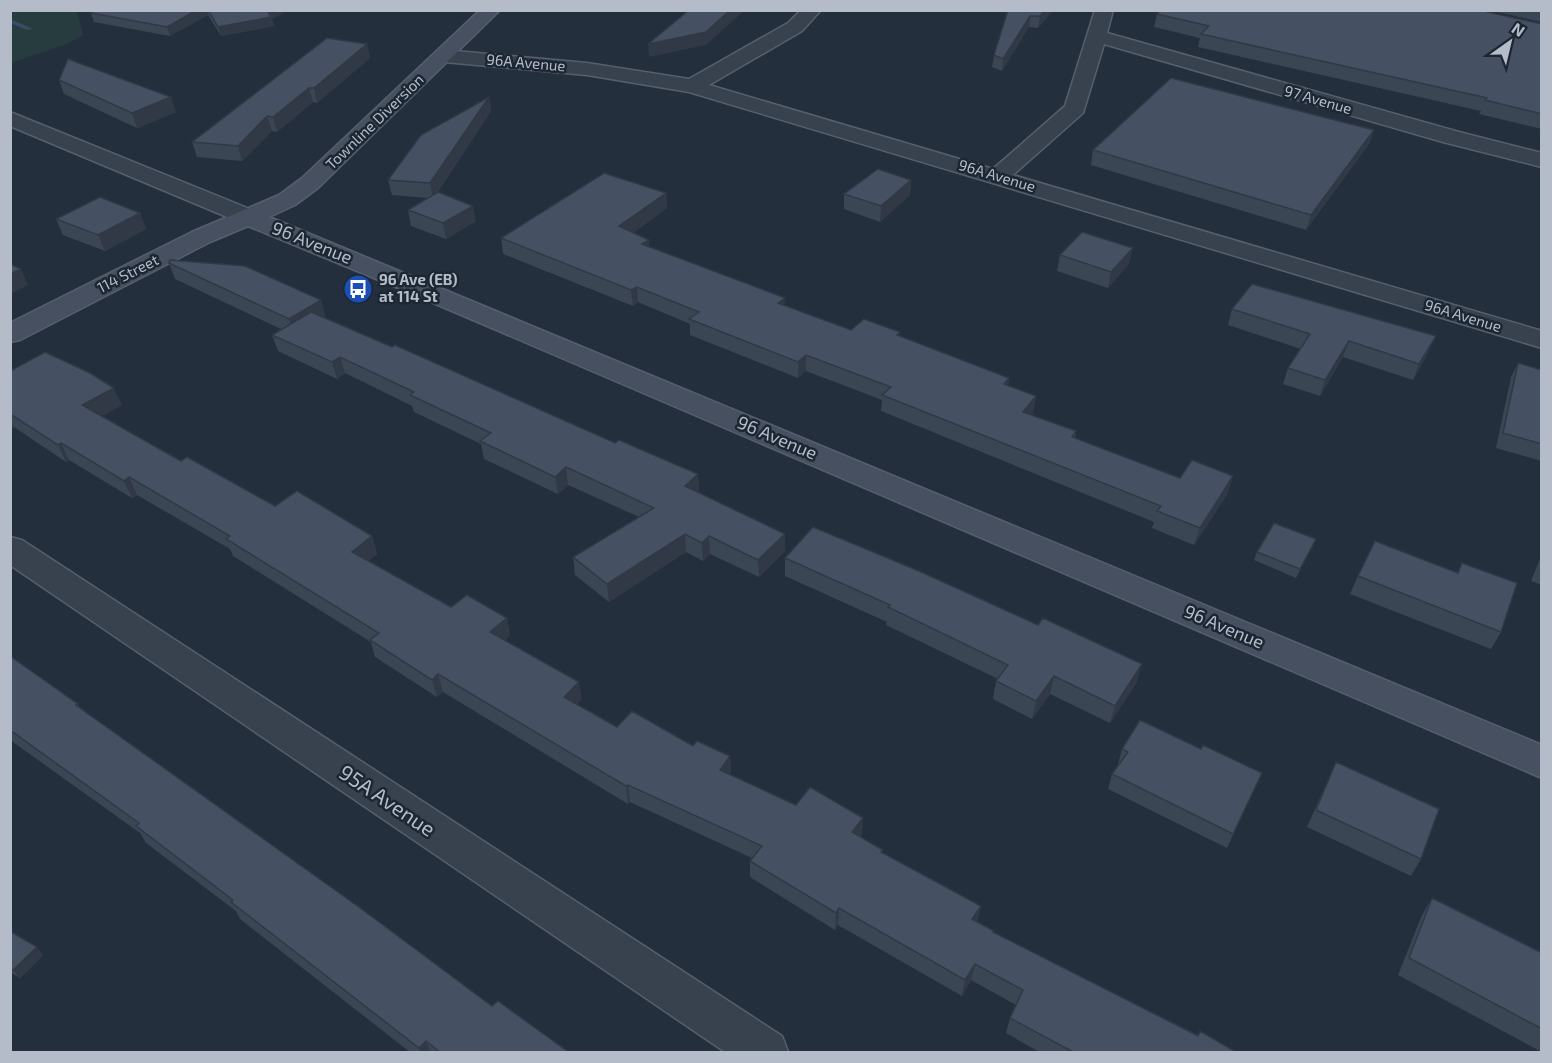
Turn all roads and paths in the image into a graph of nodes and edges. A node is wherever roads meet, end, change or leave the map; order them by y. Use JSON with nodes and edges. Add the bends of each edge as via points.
{"nodes":[{"id":1,"x":491,"y":10,"type":"edge"},
{"id":2,"x":812,"y":10,"type":"edge"},
{"id":3,"x":1104,"y":10,"type":"edge"},
{"id":4,"x":1096,"y":36,"type":"junction"},
{"id":5,"x":444,"y":56,"type":"junction"},
{"id":6,"x":692,"y":86,"type":"junction"},
{"id":7,"x":10,"y":118,"type":"edge"},
{"id":8,"x":1542,"y":159,"type":"edge"},
{"id":9,"x":998,"y":176,"type":"junction"},
{"id":10,"x":248,"y":217,"type":"junction"},
{"id":11,"x":10,"y":334,"type":"edge"},
{"id":12,"x":1542,"y":340,"type":"edge"},
{"id":13,"x":10,"y":548,"type":"edge"},
{"id":14,"x":1542,"y":762,"type":"edge"},
{"id":15,"x":765,"y":1053,"type":"edge"}],
"edges":[{"from":1,"to":5,"type":"street","name":"Townline Diversion"},
{"from":2,"to":6,"type":"street","via":[[795,27]]},
{"from":3,"to":4,"type":"street"},
{"from":4,"to":8,"type":"street","name":"97 Avenue"},
{"from":4,"to":9,"type":"street","via":[[1075,108]]},
{"from":5,"to":6,"type":"street","name":"96A Avenue","via":[[587,69]]},
{"from":5,"to":10,"type":"street","name":"Townline Diversion","via":[[310,183],[287,200]]},
{"from":6,"to":9,"type":"street","name":"96A Avenue"},
{"from":7,"to":10,"type":"street","name":"96 Avenue"},
{"from":9,"to":12,"type":"street","name":"96A Avenue"},
{"from":10,"to":11,"type":"street","name":"114 Street"},
{"from":10,"to":14,"type":"street","name":"96 Avenue"},
{"from":13,"to":15,"type":"street","name":"95A Avenue"}]}
